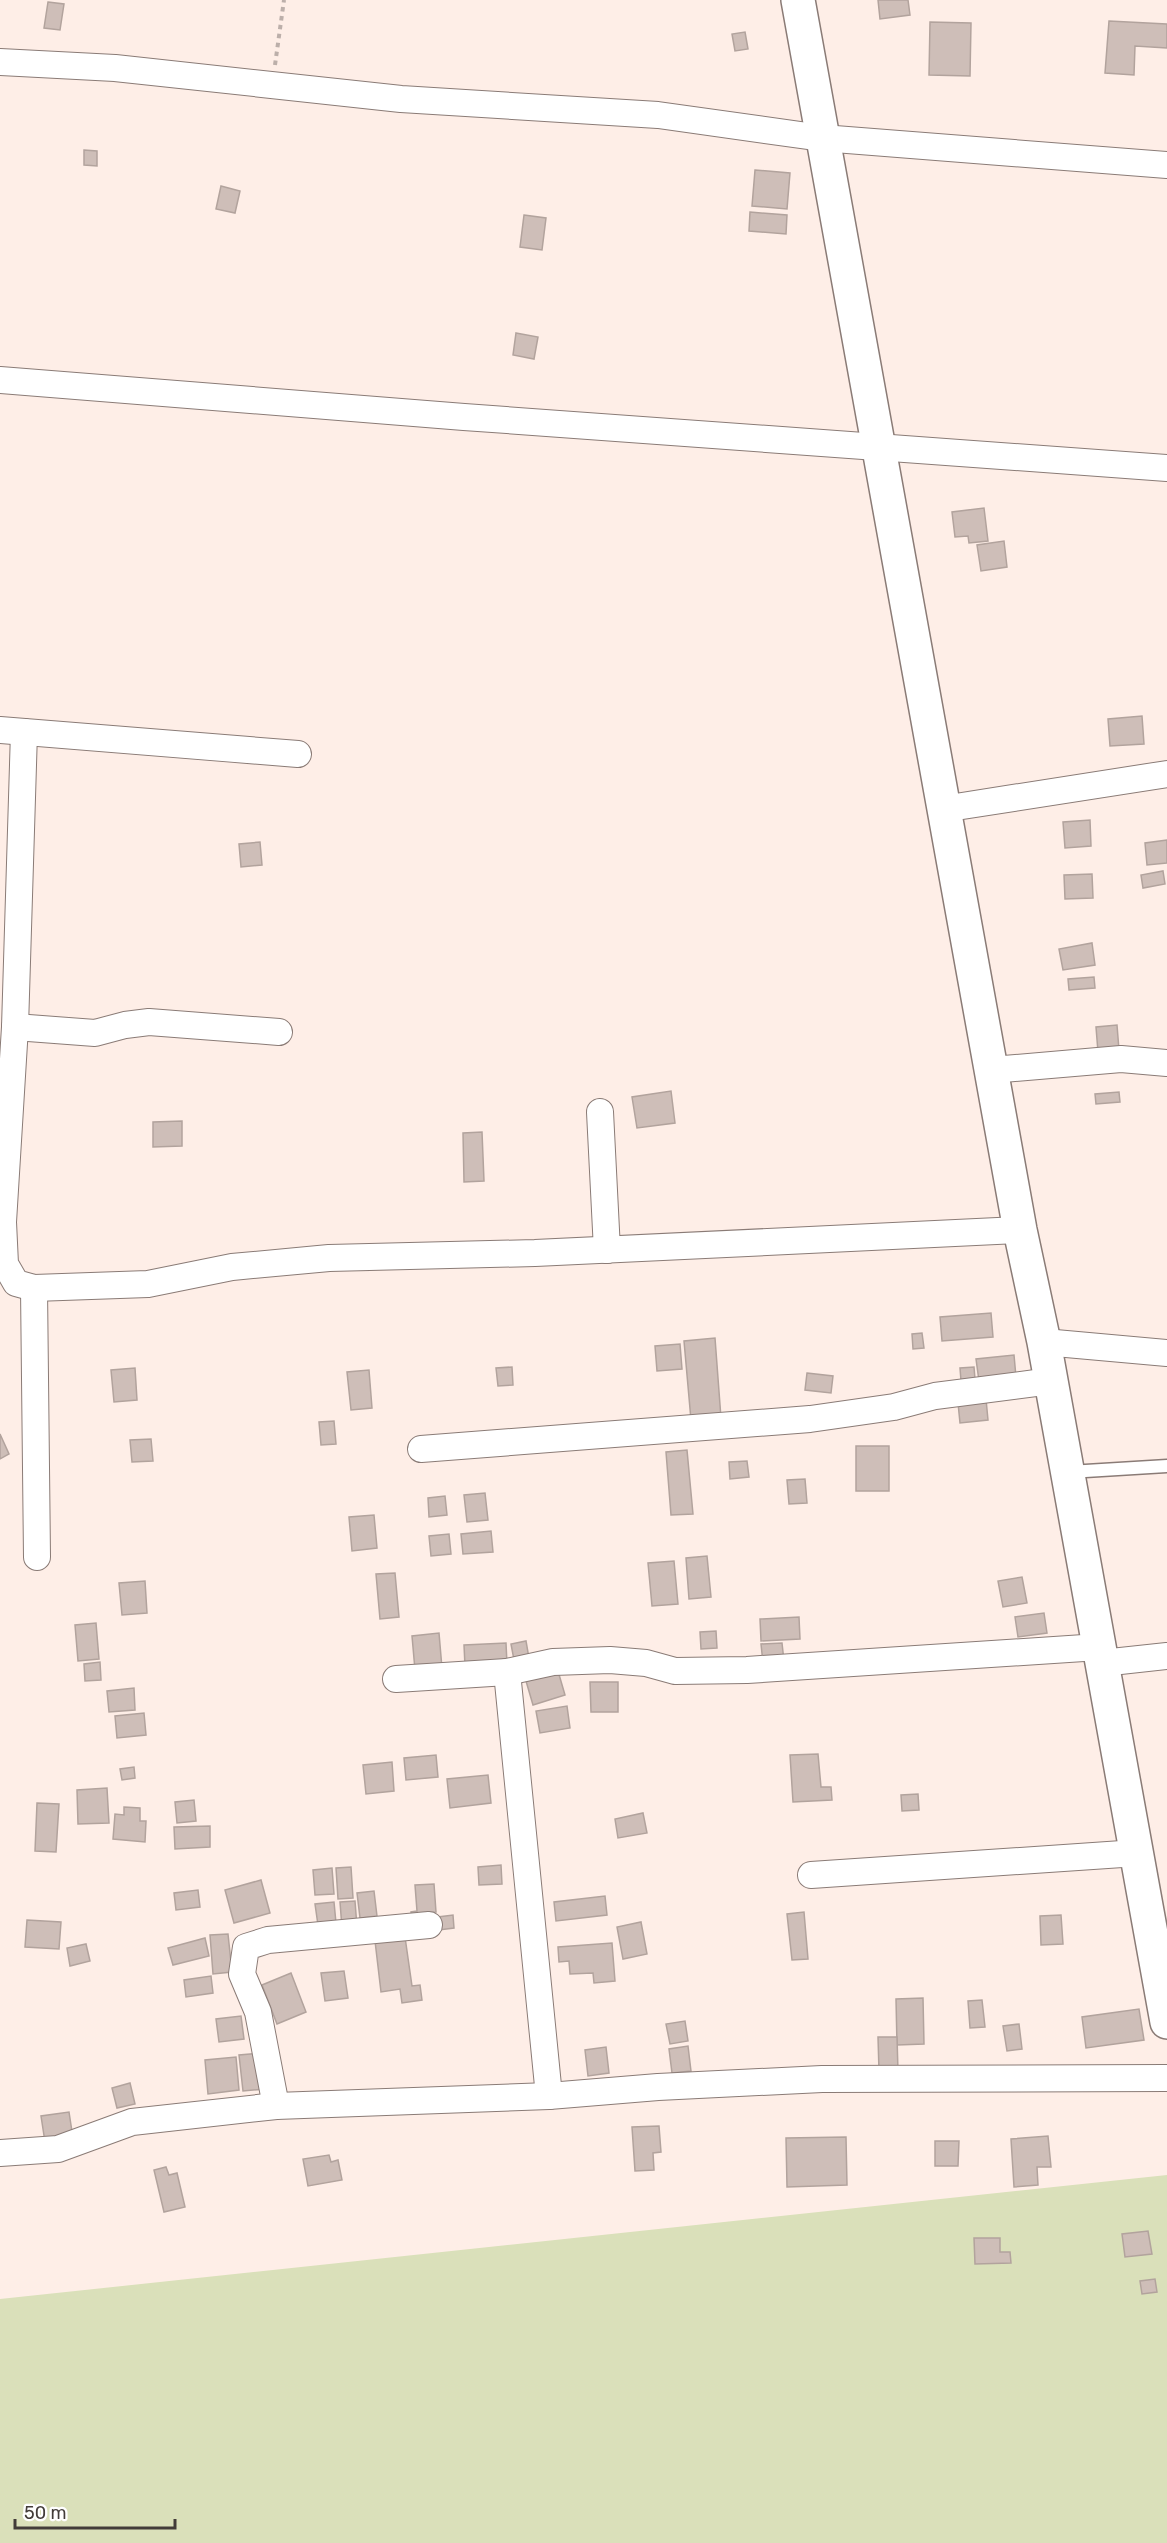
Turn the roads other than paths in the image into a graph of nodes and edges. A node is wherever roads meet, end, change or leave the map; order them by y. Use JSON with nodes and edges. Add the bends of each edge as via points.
{"nodes":[{"id":1,"x":798,"y":0,"type":"edge"},
{"id":2,"x":0,"y":62,"type":"edge"},
{"id":3,"x":822,"y":138,"type":"junction"},
{"id":4,"x":1167,"y":165,"type":"edge"},
{"id":5,"x":0,"y":381,"type":"edge"},
{"id":6,"x":878,"y":447,"type":"junction"},
{"id":7,"x":1167,"y":468,"type":"edge"},
{"id":8,"x":12,"y":731,"type":"edge"},
{"id":9,"x":298,"y":754,"type":"dead end"},
{"id":10,"x":1167,"y":774,"type":"edge"},
{"id":11,"x":943,"y":809,"type":"junction"},
{"id":12,"x":15,"y":1027,"type":"junction"},
{"id":13,"x":279,"y":1032,"type":"dead end"},
{"id":14,"x":1167,"y":1063,"type":"edge"},
{"id":15,"x":992,"y":1070,"type":"junction"},
{"id":16,"x":600,"y":1112,"type":"dead end"},
{"id":17,"x":1020,"y":1230,"type":"junction"},
{"id":18,"x":607,"y":1250,"type":"junction"},
{"id":19,"x":34,"y":1288,"type":"junction"},
{"id":20,"x":1044,"y":1342,"type":"junction"},
{"id":21,"x":1167,"y":1353,"type":"edge"},
{"id":22,"x":1051,"y":1380,"type":"junction"},
{"id":23,"x":421,"y":1449,"type":"dead end"},
{"id":24,"x":1167,"y":1466,"type":"edge"},
{"id":25,"x":1068,"y":1472,"type":"junction"},
{"id":26,"x":37,"y":1557,"type":"dead end"},
{"id":27,"x":1101,"y":1655,"type":"junction"},
{"id":28,"x":1167,"y":1656,"type":"edge"},
{"id":29,"x":507,"y":1672,"type":"junction"},
{"id":30,"x":396,"y":1678,"type":"dead end"},
{"id":31,"x":1137,"y":1853,"type":"junction"},
{"id":32,"x":811,"y":1875,"type":"dead end"},
{"id":33,"x":429,"y":1925,"type":"dead end"},
{"id":34,"x":1167,"y":2022,"type":"edge"},
{"id":35,"x":1167,"y":2078,"type":"edge"},
{"id":36,"x":549,"y":2096,"type":"junction"},
{"id":37,"x":276,"y":2106,"type":"junction"},
{"id":38,"x":0,"y":2153,"type":"edge"}],
"edges":[{"from":1,"to":3,"type":"street"},
{"from":2,"to":3,"type":"street","via":[[115,68],[401,99],[658,115]]},
{"from":3,"to":4,"type":"street"},
{"from":3,"to":6,"type":"street"},
{"from":5,"to":6,"type":"street"},
{"from":6,"to":7,"type":"street"},
{"from":6,"to":11,"type":"street"},
{"from":8,"to":9,"type":"street"},
{"from":8,"to":12,"type":"street"},
{"from":10,"to":11,"type":"street"},
{"from":11,"to":15,"type":"street"},
{"from":12,"to":13,"type":"street","via":[[94,1033],[149,1022]]},
{"from":12,"to":19,"type":"street","via":[[3,1222],[5,1264],[16,1283]]},
{"from":14,"to":15,"type":"street","via":[[1121,1059]]},
{"from":15,"to":17,"type":"street"},
{"from":16,"to":18,"type":"street"},
{"from":17,"to":18,"type":"street"},
{"from":17,"to":20,"type":"street"},
{"from":18,"to":19,"type":"street","via":[[329,1258],[232,1267],[148,1284]]},
{"from":19,"to":26,"type":"street"},
{"from":20,"to":21,"type":"street"},
{"from":20,"to":22,"type":"street"},
{"from":22,"to":23,"type":"street","via":[[810,1419]]},
{"from":22,"to":25,"type":"street"},
{"from":24,"to":25,"type":"lane"},
{"from":25,"to":27,"type":"street"},
{"from":27,"to":28,"type":"street"},
{"from":27,"to":29,"type":"street","via":[[675,1671],[646,1663],[610,1660],[553,1662]]},
{"from":27,"to":31,"type":"street"},
{"from":29,"to":30,"type":"street"},
{"from":29,"to":36,"type":"street"},
{"from":31,"to":32,"type":"street"},
{"from":31,"to":34,"type":"street"},
{"from":33,"to":37,"type":"street","via":[[268,1940],[246,1947],[242,1974],[258,2012]]},
{"from":35,"to":36,"type":"street","via":[[822,2079]]},
{"from":36,"to":37,"type":"street"},
{"from":37,"to":38,"type":"street","via":[[132,2122],[58,2149]]}]}
